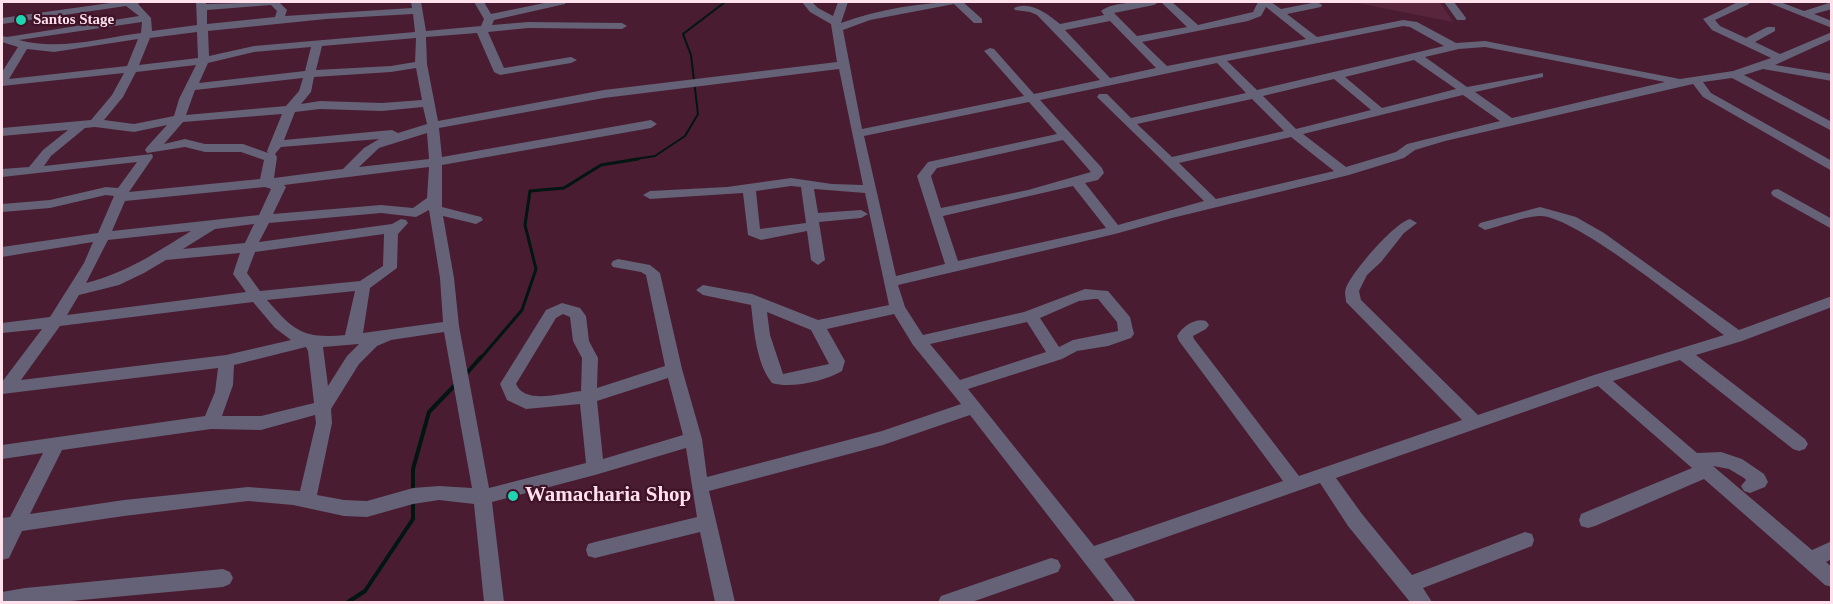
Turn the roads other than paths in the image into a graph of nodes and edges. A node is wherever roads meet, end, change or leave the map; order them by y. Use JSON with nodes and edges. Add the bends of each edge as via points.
{"nodes":[{"id":1,"x":31,"y":2,"type":"edge"},
{"id":2,"x":131,"y":2,"type":"edge"},
{"id":3,"x":479,"y":2,"type":"edge"},
{"id":4,"x":561,"y":2,"type":"edge"},
{"id":5,"x":807,"y":2,"type":"edge"},
{"id":6,"x":843,"y":2,"type":"edge"},
{"id":7,"x":950,"y":2,"type":"edge"},
{"id":8,"x":958,"y":2,"type":"edge"},
{"id":9,"x":1096,"y":2,"type":"edge"},
{"id":10,"x":1154,"y":2,"type":"edge"},
{"id":11,"x":1166,"y":2,"type":"edge"},
{"id":12,"x":1264,"y":2,"type":"edge"},
{"id":13,"x":1449,"y":2,"type":"edge"},
{"id":14,"x":1745,"y":2,"type":"edge"},
{"id":15,"x":1772,"y":2,"type":"edge"},
{"id":16,"x":98,"y":4,"type":"edge"},
{"id":17,"x":202,"y":4,"type":"edge"},
{"id":18,"x":1317,"y":4,"type":"dead end"},
{"id":19,"x":1832,"y":5,"type":"edge"},
{"id":20,"x":417,"y":6,"type":"edge"},
{"id":21,"x":1019,"y":8,"type":"dead end"},
{"id":22,"x":1281,"y":12,"type":"junction"},
{"id":23,"x":1109,"y":14,"type":"junction"},
{"id":24,"x":1805,"y":14,"type":"junction"},
{"id":25,"x":21,"y":18,"type":"junction"},
{"id":26,"x":146,"y":18,"type":"junction"},
{"id":27,"x":488,"y":18,"type":"junction"},
{"id":28,"x":1461,"y":18,"type":"dead end"},
{"id":29,"x":279,"y":20,"type":"junction"},
{"id":30,"x":2,"y":21,"type":"edge"},
{"id":31,"x":978,"y":21,"type":"dead end"},
{"id":32,"x":837,"y":25,"type":"junction"},
{"id":33,"x":1832,"y":25,"type":"edge"},
{"id":34,"x":622,"y":26,"type":"dead end"},
{"id":35,"x":201,"y":27,"type":"junction"},
{"id":36,"x":1058,"y":28,"type":"junction"},
{"id":37,"x":1195,"y":28,"type":"junction"},
{"id":38,"x":483,"y":29,"type":"junction"},
{"id":39,"x":1772,"y":29,"type":"dead end"},
{"id":40,"x":147,"y":33,"type":"junction"},
{"id":41,"x":421,"y":34,"type":"junction"},
{"id":42,"x":1832,"y":35,"type":"edge"},
{"id":43,"x":4,"y":39,"type":"edge"},
{"id":44,"x":1134,"y":40,"type":"junction"},
{"id":45,"x":1316,"y":41,"type":"junction"},
{"id":46,"x":1746,"y":42,"type":"junction"},
{"id":47,"x":317,"y":44,"type":"junction"},
{"id":48,"x":24,"y":45,"type":"junction"},
{"id":49,"x":1454,"y":47,"type":"junction"},
{"id":50,"x":990,"y":51,"type":"dead end"},
{"id":51,"x":1416,"y":56,"type":"junction"},
{"id":52,"x":1780,"y":58,"type":"junction"},
{"id":53,"x":1219,"y":59,"type":"junction"},
{"id":54,"x":571,"y":60,"type":"dead end"},
{"id":55,"x":204,"y":61,"type":"junction"},
{"id":56,"x":421,"y":64,"type":"junction"},
{"id":57,"x":844,"y":64,"type":"junction"},
{"id":58,"x":1763,"y":66,"type":"junction"},
{"id":59,"x":132,"y":70,"type":"junction"},
{"id":60,"x":1164,"y":70,"type":"junction"},
{"id":61,"x":310,"y":74,"type":"junction"},
{"id":62,"x":1734,"y":74,"type":"junction"},
{"id":63,"x":1336,"y":75,"type":"junction"},
{"id":64,"x":1539,"y":75,"type":"dead end"},
{"id":65,"x":1832,"y":78,"type":"edge"},
{"id":66,"x":1696,"y":80,"type":"junction"},
{"id":67,"x":2,"y":82,"type":"edge"},
{"id":68,"x":1108,"y":82,"type":"junction"},
{"id":69,"x":1682,"y":82,"type":"junction"},
{"id":70,"x":192,"y":87,"type":"junction"},
{"id":71,"x":1464,"y":91,"type":"junction"},
{"id":72,"x":1254,"y":94,"type":"junction"},
{"id":73,"x":1103,"y":97,"type":"dead end"},
{"id":74,"x":1033,"y":98,"type":"junction"},
{"id":75,"x":429,"y":103,"type":"junction"},
{"id":76,"x":290,"y":109,"type":"junction"},
{"id":77,"x":1379,"y":111,"type":"junction"},
{"id":78,"x":179,"y":119,"type":"junction"},
{"id":79,"x":1128,"y":122,"type":"junction"},
{"id":80,"x":95,"y":123,"type":"junction"},
{"id":81,"x":1511,"y":123,"type":"junction"},
{"id":82,"x":651,"y":124,"type":"dead end"},
{"id":83,"x":81,"y":125,"type":"junction"},
{"id":84,"x":433,"y":126,"type":"junction"},
{"id":85,"x":1832,"y":127,"type":"edge"},
{"id":86,"x":2,"y":132,"type":"edge"},
{"id":87,"x":1293,"y":133,"type":"junction"},
{"id":88,"x":858,"y":134,"type":"junction"},
{"id":89,"x":1065,"y":135,"type":"junction"},
{"id":90,"x":374,"y":141,"type":"junction"},
{"id":91,"x":273,"y":150,"type":"junction"},
{"id":92,"x":149,"y":154,"type":"junction"},
{"id":93,"x":436,"y":162,"type":"junction"},
{"id":94,"x":1169,"y":162,"type":"junction"},
{"id":95,"x":1832,"y":168,"type":"edge"},
{"id":96,"x":33,"y":171,"type":"junction"},
{"id":97,"x":348,"y":171,"type":"junction"},
{"id":98,"x":2,"y":172,"type":"edge"},
{"id":99,"x":1344,"y":172,"type":"junction"},
{"id":100,"x":1077,"y":182,"type":"junction"},
{"id":101,"x":266,"y":183,"type":"junction"},
{"id":102,"x":807,"y":184,"type":"junction"},
{"id":103,"x":749,"y":189,"type":"junction"},
{"id":104,"x":870,"y":189,"type":"junction"},
{"id":105,"x":1778,"y":193,"type":"dead end"},
{"id":106,"x":121,"y":195,"type":"junction"},
{"id":107,"x":650,"y":195,"type":"dead end"},
{"id":108,"x":1214,"y":204,"type":"junction"},
{"id":109,"x":436,"y":205,"type":"junction"},
{"id":110,"x":2,"y":208,"type":"edge"},
{"id":111,"x":416,"y":213,"type":"junction"},
{"id":112,"x":936,"y":213,"type":"junction"},
{"id":113,"x":861,"y":214,"type":"dead end"},
{"id":114,"x":266,"y":218,"type":"junction"},
{"id":115,"x":476,"y":220,"type":"dead end"},
{"id":116,"x":812,"y":222,"type":"junction"},
{"id":117,"x":1410,"y":223,"type":"dead end"},
{"id":118,"x":213,"y":225,"type":"junction"},
{"id":119,"x":1832,"y":225,"type":"edge"},
{"id":120,"x":1485,"y":226,"type":"dead end"},
{"id":121,"x":397,"y":228,"type":"junction"},
{"id":122,"x":1115,"y":230,"type":"junction"},
{"id":123,"x":104,"y":237,"type":"junction"},
{"id":124,"x":245,"y":248,"type":"junction"},
{"id":125,"x":2,"y":252,"type":"edge"},
{"id":126,"x":167,"y":255,"type":"junction"},
{"id":127,"x":818,"y":260,"type":"dead end"},
{"id":128,"x":618,"y":264,"type":"dead end"},
{"id":129,"x":952,"y":268,"type":"junction"},
{"id":130,"x":890,"y":282,"type":"junction"},
{"id":131,"x":363,"y":286,"type":"junction"},
{"id":132,"x":703,"y":290,"type":"dead end"},
{"id":133,"x":73,"y":291,"type":"junction"},
{"id":134,"x":256,"y":296,"type":"junction"},
{"id":135,"x":1832,"y":301,"type":"edge"},
{"id":136,"x":758,"y":302,"type":"junction"},
{"id":137,"x":898,"y":308,"type":"junction"},
{"id":138,"x":1030,"y":315,"type":"junction"},
{"id":139,"x":54,"y":323,"type":"junction"},
{"id":140,"x":1201,"y":325,"type":"dead end"},
{"id":141,"x":451,"y":326,"type":"junction"},
{"id":142,"x":817,"y":326,"type":"junction"},
{"id":143,"x":2,"y":328,"type":"edge"},
{"id":144,"x":389,"y":335,"type":"junction"},
{"id":145,"x":1737,"y":337,"type":"junction"},
{"id":146,"x":354,"y":338,"type":"junction"},
{"id":147,"x":309,"y":341,"type":"junction"},
{"id":148,"x":920,"y":341,"type":"junction"},
{"id":149,"x":1683,"y":354,"type":"junction"},
{"id":150,"x":1056,"y":355,"type":"junction"},
{"id":151,"x":225,"y":361,"type":"junction"},
{"id":152,"x":674,"y":369,"type":"junction"},
{"id":153,"x":1600,"y":379,"type":"junction"},
{"id":154,"x":4,"y":387,"type":"edge"},
{"id":155,"x":956,"y":387,"type":"junction"},
{"id":156,"x":588,"y":397,"type":"junction"},
{"id":157,"x":324,"y":405,"type":"junction"},
{"id":158,"x":973,"y":407,"type":"junction"},
{"id":159,"x":211,"y":422,"type":"junction"},
{"id":160,"x":1476,"y":423,"type":"junction"},
{"id":161,"x":693,"y":439,"type":"junction"},
{"id":162,"x":1799,"y":444,"type":"dead end"},
{"id":163,"x":56,"y":445,"type":"junction"},
{"id":164,"x":2,"y":452,"type":"edge"},
{"id":165,"x":1700,"y":465,"type":"junction"},
{"id":166,"x":595,"y":468,"type":"junction"},
{"id":167,"x":1324,"y":476,"type":"junction"},
{"id":168,"x":1295,"y":484,"type":"junction"},
{"id":169,"x":699,"y":486,"type":"junction"},
{"id":170,"x":1750,"y":486,"type":"dead end"},
{"id":171,"x":482,"y":497,"type":"junction"},
{"id":172,"x":307,"y":500,"type":"junction"},
{"id":173,"x":1588,"y":520,"type":"dead end"},
{"id":174,"x":708,"y":522,"type":"junction"},
{"id":175,"x":8,"y":525,"type":"edge"},
{"id":176,"x":1525,"y":540,"type":"dead end"},
{"id":177,"x":1832,"y":549,"type":"edge"},
{"id":178,"x":595,"y":550,"type":"dead end"},
{"id":179,"x":2,"y":552,"type":"edge"},
{"id":180,"x":1090,"y":556,"type":"junction"},
{"id":181,"x":1811,"y":561,"type":"junction"},
{"id":182,"x":1051,"y":566,"type":"dead end"},
{"id":183,"x":223,"y":578,"type":"dead end"},
{"id":184,"x":1832,"y":579,"type":"edge"},
{"id":185,"x":1408,"y":585,"type":"junction"},
{"id":186,"x":2,"y":601,"type":"edge"},
{"id":187,"x":494,"y":603,"type":"edge"},
{"id":188,"x":725,"y":603,"type":"edge"},
{"id":189,"x":948,"y":603,"type":"edge"},
{"id":190,"x":1126,"y":603,"type":"edge"},
{"id":191,"x":1422,"y":603,"type":"edge"}],
"edges":[{"from":1,"to":25,"type":"street"},
{"from":2,"to":16,"type":"street"},
{"from":2,"to":26,"type":"street"},
{"from":3,"to":27,"type":"street"},
{"from":4,"to":27,"type":"street"},
{"from":5,"to":32,"type":"street"},
{"from":6,"to":32,"type":"street"},
{"from":7,"to":32,"type":"street"},
{"from":8,"to":31,"type":"street"},
{"from":9,"to":23,"type":"street"},
{"from":10,"to":23,"type":"street"},
{"from":11,"to":37,"type":"street"},
{"from":12,"to":22,"type":"street"},
{"from":12,"to":37,"type":"street","via":[[1257,14],[1244,20]]},
{"from":13,"to":28,"type":"street"},
{"from":14,"to":46,"type":"street","via":[[1708,19],[1716,28]]},
{"from":15,"to":24,"type":"street"},
{"from":16,"to":25,"type":"street"},
{"from":17,"to":29,"type":"street","via":[[274,2],[282,10]]},
{"from":17,"to":35,"type":"street"},
{"from":18,"to":22,"type":"street"},
{"from":19,"to":24,"type":"street"},
{"from":20,"to":29,"type":"street"},
{"from":20,"to":41,"type":"street"},
{"from":21,"to":36,"type":"street","via":[[1032,9]]},
{"from":22,"to":45,"type":"street"},
{"from":23,"to":36,"type":"street"},
{"from":23,"to":44,"type":"street"},
{"from":24,"to":33,"type":"street"},
{"from":25,"to":30,"type":"street"},
{"from":26,"to":40,"type":"street"},
{"from":26,"to":43,"type":"street"},
{"from":27,"to":38,"type":"street"},
{"from":29,"to":35,"type":"street"},
{"from":32,"to":57,"type":"street"},
{"from":34,"to":38,"type":"street","via":[[528,25]]},
{"from":35,"to":40,"type":"street"},
{"from":35,"to":55,"type":"street"},
{"from":36,"to":68,"type":"street"},
{"from":37,"to":44,"type":"street"},
{"from":38,"to":41,"type":"street"},
{"from":38,"to":54,"type":"street","via":[[500,72]]},
{"from":39,"to":46,"type":"street"},
{"from":40,"to":48,"type":"street","via":[[54,49]]},
{"from":40,"to":59,"type":"street"},
{"from":41,"to":47,"type":"street"},
{"from":41,"to":56,"type":"street"},
{"from":42,"to":52,"type":"street"},
{"from":43,"to":48,"type":"street"},
{"from":44,"to":60,"type":"street"},
{"from":45,"to":49,"type":"street","via":[[1403,22]]},
{"from":45,"to":53,"type":"street"},
{"from":46,"to":52,"type":"street"},
{"from":47,"to":55,"type":"street","via":[[254,49]]},
{"from":47,"to":61,"type":"street"},
{"from":48,"to":67,"type":"street"},
{"from":49,"to":51,"type":"street"},
{"from":49,"to":69,"type":"street","via":[[1497,45]]},
{"from":50,"to":74,"type":"street"},
{"from":51,"to":63,"type":"street"},
{"from":51,"to":71,"type":"street"},
{"from":52,"to":58,"type":"street"},
{"from":53,"to":60,"type":"street"},
{"from":53,"to":72,"type":"street"},
{"from":55,"to":59,"type":"street"},
{"from":55,"to":70,"type":"street"},
{"from":56,"to":61,"type":"street"},
{"from":56,"to":75,"type":"street"},
{"from":57,"to":84,"type":"street","via":[[604,94]]},
{"from":57,"to":88,"type":"street"},
{"from":58,"to":62,"type":"street"},
{"from":58,"to":65,"type":"street"},
{"from":59,"to":67,"type":"street"},
{"from":59,"to":80,"type":"street","via":[[126,86]]},
{"from":60,"to":68,"type":"street"},
{"from":61,"to":70,"type":"street"},
{"from":61,"to":76,"type":"street","via":[[305,92]]},
{"from":62,"to":66,"type":"street"},
{"from":62,"to":85,"type":"street"},
{"from":63,"to":72,"type":"street"},
{"from":63,"to":77,"type":"street"},
{"from":64,"to":71,"type":"street"},
{"from":66,"to":69,"type":"street"},
{"from":66,"to":95,"type":"street","via":[[1707,95]]},
{"from":68,"to":74,"type":"street"},
{"from":69,"to":81,"type":"street"},
{"from":70,"to":78,"type":"street"},
{"from":71,"to":77,"type":"street"},
{"from":71,"to":81,"type":"street"},
{"from":72,"to":79,"type":"street"},
{"from":72,"to":87,"type":"street"},
{"from":73,"to":79,"type":"street"},
{"from":74,"to":88,"type":"street"},
{"from":74,"to":89,"type":"street"},
{"from":75,"to":76,"type":"street","via":[[332,104]]},
{"from":75,"to":84,"type":"street"},
{"from":76,"to":78,"type":"street"},
{"from":76,"to":91,"type":"street"},
{"from":77,"to":87,"type":"street"},
{"from":78,"to":80,"type":"street","via":[[134,128]]},
{"from":78,"to":92,"type":"street"},
{"from":79,"to":94,"type":"street"},
{"from":80,"to":83,"type":"street"},
{"from":81,"to":99,"type":"street","via":[[1418,144],[1401,155]]},
{"from":82,"to":93,"type":"street"},
{"from":83,"to":86,"type":"street"},
{"from":83,"to":96,"type":"street","via":[[47,153]]},
{"from":84,"to":90,"type":"street","via":[[418,133]]},
{"from":84,"to":93,"type":"street"},
{"from":87,"to":94,"type":"street"},
{"from":87,"to":99,"type":"street"},
{"from":88,"to":104,"type":"street"},
{"from":89,"to":100,"type":"street","via":[[1098,173]]},
{"from":89,"to":112,"type":"street","via":[[933,165],[924,176]]},
{"from":90,"to":91,"type":"street"},
{"from":90,"to":97,"type":"street"},
{"from":91,"to":92,"type":"street","via":[[258,156],[243,148],[205,148],[185,143]]},
{"from":91,"to":101,"type":"street"},
{"from":92,"to":96,"type":"street"},
{"from":92,"to":106,"type":"street"},
{"from":93,"to":97,"type":"street"},
{"from":93,"to":109,"type":"street"},
{"from":94,"to":108,"type":"street"},
{"from":96,"to":98,"type":"street"},
{"from":97,"to":101,"type":"street"},
{"from":99,"to":108,"type":"street"},
{"from":100,"to":112,"type":"street"},
{"from":100,"to":122,"type":"street"},
{"from":101,"to":106,"type":"street"},
{"from":101,"to":114,"type":"street","via":[[279,187]]},
{"from":102,"to":103,"type":"street","via":[[791,182]]},
{"from":102,"to":104,"type":"street"},
{"from":102,"to":116,"type":"street"},
{"from":103,"to":107,"type":"street"},
{"from":103,"to":116,"type":"street","via":[[753,232],[761,235]]},
{"from":104,"to":130,"type":"street"},
{"from":105,"to":119,"type":"street"},
{"from":106,"to":110,"type":"street","via":[[106,191],[50,204]]},
{"from":106,"to":123,"type":"street"},
{"from":108,"to":122,"type":"street"},
{"from":109,"to":111,"type":"street"},
{"from":109,"to":115,"type":"street"},
{"from":109,"to":141,"type":"street"},
{"from":111,"to":114,"type":"street","via":[[381,209]]},
{"from":111,"to":121,"type":"street"},
{"from":112,"to":129,"type":"street"},
{"from":113,"to":116,"type":"street"},
{"from":114,"to":118,"type":"street"},
{"from":114,"to":124,"type":"street"},
{"from":116,"to":127,"type":"street"},
{"from":117,"to":160,"type":"street","via":[[1361,272],[1352,291],[1354,302]]},
{"from":118,"to":123,"type":"street"},
{"from":118,"to":126,"type":"street"},
{"from":120,"to":145,"type":"street","via":[[1540,211],[1571,220],[1599,236]]},
{"from":121,"to":124,"type":"street"},
{"from":121,"to":131,"type":"street","via":[[391,233],[390,268]]},
{"from":122,"to":129,"type":"street"},
{"from":123,"to":125,"type":"street"},
{"from":123,"to":133,"type":"street"},
{"from":124,"to":126,"type":"street"},
{"from":124,"to":134,"type":"street","via":[[240,274]]},
{"from":126,"to":133,"type":"street","via":[[127,276]]},
{"from":128,"to":152,"type":"street","via":[[653,273]]},
{"from":129,"to":130,"type":"street"},
{"from":130,"to":137,"type":"street"},
{"from":131,"to":134,"type":"street"},
{"from":131,"to":146,"type":"street"},
{"from":132,"to":136,"type":"street"},
{"from":133,"to":139,"type":"street"},
{"from":134,"to":139,"type":"street"},
{"from":134,"to":147,"type":"street","via":[[282,325]]},
{"from":135,"to":145,"type":"street"},
{"from":136,"to":142,"type":"street"},
{"from":136,"to":142,"type":"street","via":[[762,335],[778,379],[836,367],[837,361]]},
{"from":137,"to":142,"type":"street"},
{"from":137,"to":148,"type":"street"},
{"from":138,"to":148,"type":"street"},
{"from":138,"to":150,"type":"street"},
{"from":138,"to":150,"type":"street","via":[[1082,295],[1098,294],[1125,321],[1126,334],[1073,346]]},
{"from":139,"to":143,"type":"street"},
{"from":139,"to":154,"type":"street"},
{"from":140,"to":168,"type":"street","via":[[1188,332],[1186,341]]},
{"from":141,"to":144,"type":"street"},
{"from":141,"to":171,"type":"street"},
{"from":144,"to":146,"type":"street"},
{"from":144,"to":157,"type":"street","via":[[361,350]]},
{"from":145,"to":149,"type":"street"},
{"from":146,"to":147,"type":"street"},
{"from":147,"to":151,"type":"street"},
{"from":147,"to":157,"type":"street","via":[[316,349]]},
{"from":148,"to":155,"type":"street"},
{"from":149,"to":153,"type":"street"},
{"from":149,"to":162,"type":"street"},
{"from":150,"to":155,"type":"street"},
{"from":151,"to":154,"type":"street"},
{"from":151,"to":159,"type":"street","via":[[228,376]]},
{"from":152,"to":156,"type":"street"},
{"from":152,"to":161,"type":"street"},
{"from":153,"to":160,"type":"street"},
{"from":153,"to":165,"type":"street"},
{"from":155,"to":158,"type":"street"},
{"from":156,"to":156,"type":"street","via":[[526,403],[513,396],[508,384],[557,309],[571,309],[578,316],[581,341],[591,358]]},
{"from":156,"to":166,"type":"street"},
{"from":157,"to":159,"type":"street","via":[[261,423]]},
{"from":157,"to":172,"type":"street","via":[[324,423]]},
{"from":158,"to":169,"type":"street","via":[[883,438]]},
{"from":158,"to":180,"type":"street"},
{"from":159,"to":163,"type":"street"},
{"from":160,"to":167,"type":"street"},
{"from":161,"to":166,"type":"street"},
{"from":161,"to":169,"type":"street"},
{"from":163,"to":164,"type":"street"},
{"from":163,"to":175,"type":"street"},
{"from":165,"to":170,"type":"street","via":[[1711,457],[1730,461],[1758,479]]},
{"from":165,"to":173,"type":"street"},
{"from":165,"to":181,"type":"street"},
{"from":166,"to":171,"type":"street"},
{"from":167,"to":168,"type":"street"},
{"from":167,"to":185,"type":"street"},
{"from":168,"to":180,"type":"street"},
{"from":169,"to":174,"type":"street"},
{"from":171,"to":172,"type":"street","via":[[439,493],[367,509]]},
{"from":171,"to":187,"type":"street"},
{"from":172,"to":175,"type":"street","via":[[248,494],[210,497]]},
{"from":174,"to":178,"type":"street"},
{"from":174,"to":188,"type":"street"},
{"from":175,"to":179,"type":"street"},
{"from":176,"to":185,"type":"street"},
{"from":177,"to":181,"type":"street"},
{"from":180,"to":190,"type":"street"},
{"from":181,"to":184,"type":"street"},
{"from":182,"to":189,"type":"street"},
{"from":183,"to":186,"type":"street"},
{"from":185,"to":191,"type":"street"}]}
